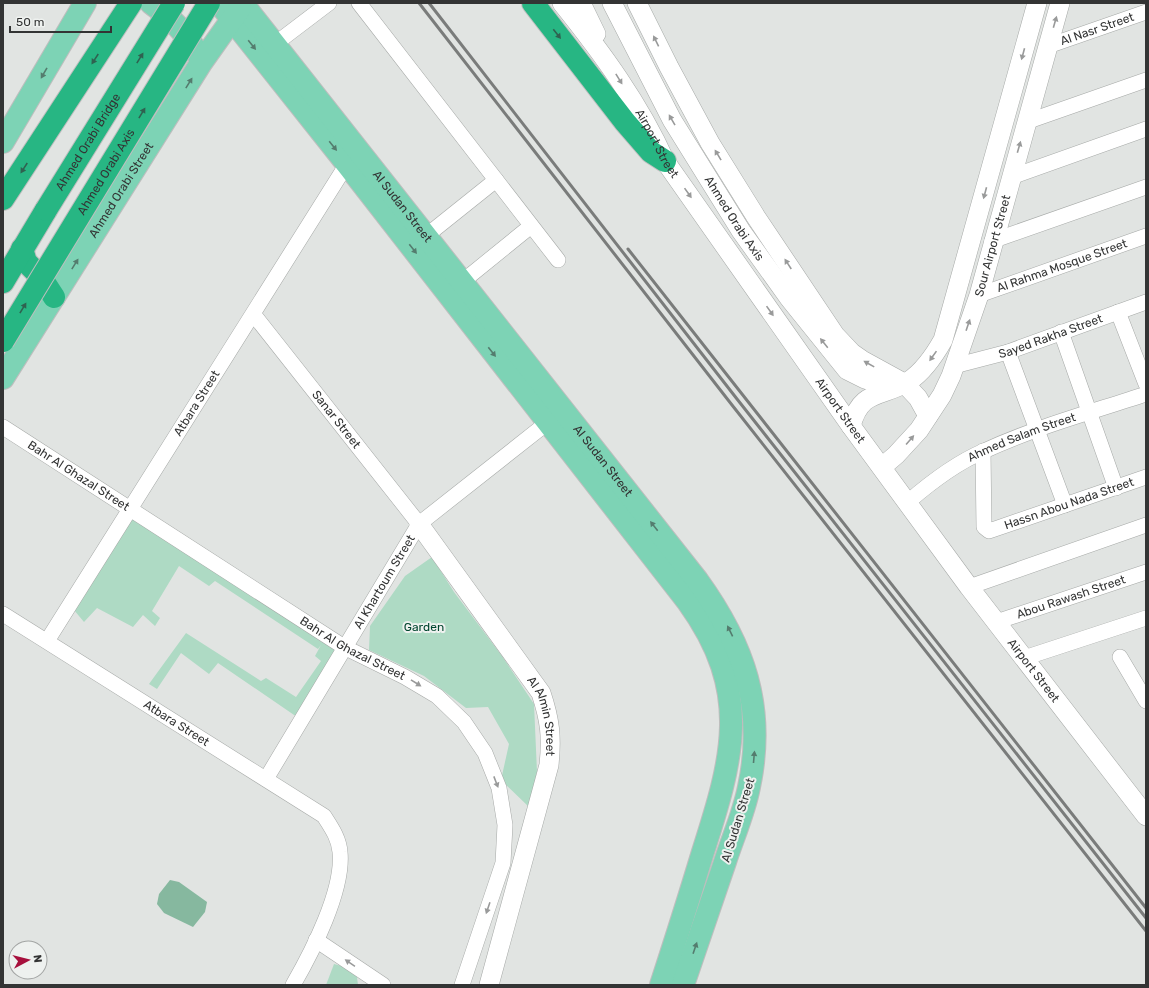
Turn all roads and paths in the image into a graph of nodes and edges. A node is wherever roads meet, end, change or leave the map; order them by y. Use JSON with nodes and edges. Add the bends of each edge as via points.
{"nodes":[{"id":1,"x":85,"y":3,"type":"edge"},
{"id":2,"x":131,"y":3,"type":"edge"},
{"id":3,"x":151,"y":3,"type":"edge"},
{"id":4,"x":174,"y":3,"type":"edge"},
{"id":5,"x":209,"y":3,"type":"edge"},
{"id":6,"x":329,"y":3,"type":"edge"},
{"id":7,"x":359,"y":3,"type":"edge"},
{"id":8,"x":533,"y":3,"type":"edge"},
{"id":9,"x":562,"y":3,"type":"edge"},
{"id":10,"x":581,"y":3,"type":"edge"},
{"id":11,"x":612,"y":3,"type":"edge"},
{"id":12,"x":637,"y":3,"type":"edge"},
{"id":13,"x":1037,"y":3,"type":"edge"},
{"id":14,"x":1060,"y":3,"type":"edge"},
{"id":15,"x":234,"y":7,"type":"edge"},
{"id":16,"x":1146,"y":12,"type":"edge"},
{"id":17,"x":275,"y":44,"type":"junction"},
{"id":18,"x":1048,"y":46,"type":"junction"},
{"id":19,"x":605,"y":57,"type":"junction"},
{"id":20,"x":202,"y":63,"type":"junction"},
{"id":21,"x":1146,"y":80,"type":"edge"},
{"id":22,"x":1026,"y":122,"type":"junction"},
{"id":23,"x":1146,"y":129,"type":"edge"},
{"id":24,"x":3,"y":142,"type":"edge"},
{"id":25,"x":665,"y":161,"type":"junction"},
{"id":26,"x":347,"y":164,"type":"junction"},
{"id":27,"x":1011,"y":177,"type":"junction"},
{"id":28,"x":496,"y":180,"type":"junction"},
{"id":29,"x":1146,"y":187,"type":"edge"},
{"id":30,"x":6,"y":194,"type":"edge"},
{"id":31,"x":531,"y":226,"type":"junction"},
{"id":32,"x":426,"y":236,"type":"junction"},
{"id":33,"x":1146,"y":236,"type":"edge"},
{"id":34,"x":992,"y":241,"type":"junction"},
{"id":35,"x":22,"y":249,"type":"junction"},
{"id":36,"x":558,"y":260,"type":"dead end"},
{"id":37,"x":3,"y":282,"type":"edge"},
{"id":38,"x":462,"y":282,"type":"junction"},
{"id":39,"x":979,"y":295,"type":"junction"},
{"id":40,"x":54,"y":297,"type":"junction"},
{"id":41,"x":1146,"y":302,"type":"edge"},
{"id":42,"x":1118,"y":312,"type":"junction"},
{"id":43,"x":254,"y":315,"type":"junction"},
{"id":44,"x":1061,"y":332,"type":"junction"},
{"id":45,"x":3,"y":341,"type":"edge"},
{"id":46,"x":1008,"y":352,"type":"junction"},
{"id":47,"x":954,"y":366,"type":"junction"},
{"id":48,"x":3,"y":378,"type":"edge"},
{"id":49,"x":904,"y":383,"type":"junction"},
{"id":50,"x":1146,"y":384,"type":"edge"},
{"id":51,"x":1146,"y":394,"type":"edge"},
{"id":52,"x":1090,"y":413,"type":"junction"},
{"id":53,"x":928,"y":416,"type":"junction"},
{"id":54,"x":547,"y":423,"type":"junction"},
{"id":55,"x":851,"y":426,"type":"junction"},
{"id":56,"x":3,"y":427,"type":"edge"},
{"id":57,"x":1037,"y":430,"type":"junction"},
{"id":58,"x":983,"y":451,"type":"junction"},
{"id":59,"x":882,"y":467,"type":"junction"},
{"id":60,"x":1146,"y":477,"type":"edge"},
{"id":61,"x":1116,"y":488,"type":"junction"},
{"id":62,"x":908,"y":502,"type":"junction"},
{"id":63,"x":1065,"y":505,"type":"junction"},
{"id":64,"x":131,"y":509,"type":"junction"},
{"id":65,"x":419,"y":524,"type":"junction"},
{"id":66,"x":1146,"y":525,"type":"edge"},
{"id":67,"x":1145,"y":576,"type":"edge"},
{"id":68,"x":969,"y":587,"type":"junction"},
{"id":69,"x":3,"y":614,"type":"edge"},
{"id":70,"x":1146,"y":618,"type":"edge"},
{"id":71,"x":996,"y":622,"type":"junction"},
{"id":72,"x":47,"y":641,"type":"junction"},
{"id":73,"x":344,"y":647,"type":"junction"},
{"id":74,"x":1120,"y":657,"type":"dead end"},
{"id":75,"x":1024,"y":658,"type":"junction"},
{"id":76,"x":1146,"y":701,"type":"edge"},
{"id":77,"x":754,"y":716,"type":"junction"},
{"id":78,"x":732,"y":723,"type":"junction"},
{"id":79,"x":266,"y":779,"type":"junction"},
{"id":80,"x":1143,"y":809,"type":"edge"},
{"id":81,"x":316,"y":940,"type":"junction"},
{"id":82,"x":294,"y":985,"type":"edge"},
{"id":83,"x":383,"y":985,"type":"edge"},
{"id":84,"x":462,"y":985,"type":"edge"},
{"id":85,"x":489,"y":985,"type":"edge"},
{"id":86,"x":661,"y":985,"type":"edge"},
{"id":87,"x":683,"y":985,"type":"edge"}],
"edges":[{"from":1,"to":24,"type":"main road","one_way":true},
{"from":2,"to":30,"type":"highway","one_way":true},
{"from":3,"to":20,"type":"main road","via":[[168,15],[181,29]]},
{"from":35,"to":4,"type":"highway","name":"Ahmed Orabi Bridge","one_way":true,"bridge":true},
{"from":45,"to":5,"type":"highway","name":"Ahmed Orabi Axis","one_way":true,"bridge":true},
{"from":6,"to":17,"type":"street"},
{"from":7,"to":28,"type":"street"},
{"from":8,"to":25,"type":"highway","one_way":true,"via":[[651,152]]},
{"from":9,"to":19,"type":"street","name":"Airport Street"},
{"from":10,"to":19,"type":"street"},
{"from":49,"to":11,"type":"street","name":"Ahmed Orabi Axis","one_way":true,"via":[[874,382],[847,370],[789,298],[741,231],[672,120]]},
{"from":49,"to":12,"type":"street","one_way":true,"via":[[862,360],[835,335],[710,143]]},
{"from":13,"to":49,"type":"street","name":"Sour Airport Street","one_way":true,"via":[[947,330],[928,363]]},
{"from":18,"to":14,"type":"street","name":"Sour Airport Street","one_way":true},
{"from":15,"to":17,"type":"main road","name":"Al Sudan Street"},
{"from":15,"to":20,"type":"main road","name":"Ahmed Orabi Street"},
{"from":15,"to":26,"type":"main road","name":"Al Sudan Street","one_way":true},
{"from":16,"to":18,"type":"street","name":"Al Nasr Street"},
{"from":17,"to":32,"type":"main road","name":"Al Sudan Street"},
{"from":18,"to":22,"type":"street","name":"Sour Airport Street"},
{"from":19,"to":25,"type":"street","name":"Airport Street","one_way":true,"via":[[652,131]]},
{"from":40,"to":20,"type":"main road","name":"Ahmed Orabi Street","one_way":true},
{"from":21,"to":22,"type":"street"},
{"from":27,"to":22,"type":"street","name":"Sour Airport Street","one_way":true},
{"from":23,"to":27,"type":"street"},
{"from":25,"to":55,"type":"street","name":"Airport Street","one_way":true},
{"from":26,"to":43,"type":"street","name":"Atbara Street"},
{"from":26,"to":54,"type":"main road","name":"Al Sudan Street","one_way":true},
{"from":27,"to":34,"type":"street","name":"Sour Airport Street"},
{"from":28,"to":31,"type":"street"},
{"from":28,"to":32,"type":"street"},
{"from":29,"to":34,"type":"street"},
{"from":31,"to":36,"type":"street"},
{"from":31,"to":38,"type":"street"},
{"from":32,"to":38,"type":"main road","name":"Al Sudan Street"},
{"from":33,"to":39,"type":"street","name":"Al Rahma Mosque Street"},
{"from":34,"to":39,"type":"street","name":"Sour Airport Street"},
{"from":35,"to":37,"type":"highway","name":"Ahmed Orabi Bridge"},
{"from":35,"to":40,"type":"highway","via":[[26,262],[41,277]]},
{"from":77,"to":38,"type":"main road","name":"Al Sudan Street","one_way":true,"via":[[742,661],[728,626],[718,610]]},
{"from":47,"to":39,"type":"street","name":"Sour Airport Street","one_way":true},
{"from":40,"to":48,"type":"main road","name":"Ahmed Orabi Street"},
{"from":41,"to":42,"type":"street","name":"Sayed Rakha Street"},
{"from":42,"to":44,"type":"street","name":"Sayed Rakha Street"},
{"from":42,"to":50,"type":"street"},
{"from":43,"to":64,"type":"street","name":"Atbara Street"},
{"from":43,"to":65,"type":"street","name":"Sanar Street"},
{"from":44,"to":46,"type":"street","name":"Sayed Rakha Street"},
{"from":44,"to":52,"type":"street"},
{"from":46,"to":47,"type":"street","name":"Sayed Rakha Street"},
{"from":46,"to":57,"type":"street"},
{"from":47,"to":53,"type":"street","name":"Sour Airport Street","via":[[947,385]]},
{"from":49,"to":53,"type":"street","via":[[918,398]]},
{"from":49,"to":55,"type":"street","name":"Sour Airport Street","via":[[864,401]]},
{"from":51,"to":52,"type":"street","name":"Ahmed Salam Street"},
{"from":52,"to":57,"type":"street","name":"Ahmed Salam Street"},
{"from":52,"to":61,"type":"street"},
{"from":59,"to":53,"type":"street","name":"Sour Airport Street","one_way":true,"via":[[908,443]]},
{"from":54,"to":65,"type":"street","name":"Al Khartoum Street"},
{"from":54,"to":78,"type":"main road","name":"Al Sudan Street","via":[[699,617],[722,668]]},
{"from":55,"to":59,"type":"street","name":"Airport Street"},
{"from":56,"to":64,"type":"street","name":"Bahr Al Ghazal Street"},
{"from":57,"to":58,"type":"street","name":"Ahmed Salam Street"},
{"from":57,"to":63,"type":"street"},
{"from":58,"to":62,"type":"street","name":"Ahmed Salam Street","via":[[935,479]]},
{"from":58,"to":63,"type":"street","name":"Hassn Abou Nada Street","via":[[984,526],[987,531]]},
{"from":59,"to":62,"type":"street","name":"Airport Street"},
{"from":60,"to":61,"type":"street","name":"Hassn Abou Nada Street"},
{"from":61,"to":63,"type":"street","name":"Hassn Abou Nada Street"},
{"from":62,"to":68,"type":"street","name":"Airport Street"},
{"from":64,"to":72,"type":"street","name":"Atbara Street"},
{"from":64,"to":73,"type":"street","name":"Bahr Al Ghazal Street"},
{"from":65,"to":73,"type":"street","name":"Al Khartoum Street"},
{"from":65,"to":85,"type":"street","name":"Al Almin Street","via":[[541,693],[549,716],[552,740],[549,765]]},
{"from":66,"to":68,"type":"street"},
{"from":67,"to":71,"type":"street","name":"Abou Rawash Street"},
{"from":68,"to":71,"type":"street","name":"Airport Street"},
{"from":69,"to":72,"type":"street","name":"Atbara Street"},
{"from":70,"to":75,"type":"street"},
{"from":71,"to":75,"type":"street","name":"Airport Street"},
{"from":72,"to":79,"type":"street","name":"Atbara Street"},
{"from":73,"to":79,"type":"street","name":"Al Khartoum Street"},
{"from":73,"to":84,"type":"street","name":"Bahr Al Ghazal Street","one_way":true,"via":[[437,696],[464,722],[485,753],[499,788],[505,825],[503,863]]},
{"from":74,"to":76,"type":"street"},
{"from":75,"to":80,"type":"street","name":"Airport Street"},
{"from":77,"to":78,"type":"main road"},
{"from":87,"to":77,"type":"main road","name":"Al Sudan Street","one_way":true,"via":[[749,789],[754,752]]},
{"from":78,"to":86,"type":"main road","name":"Al Sudan Street","via":[[729,761],[719,801]]},
{"from":79,"to":81,"type":"street","name":"Atbara Street","via":[[324,816],[335,832],[340,851],[340,870],[330,906]]},
{"from":81,"to":82,"type":"street","name":"Atbara Street"},
{"from":83,"to":81,"type":"street","one_way":true}]}
